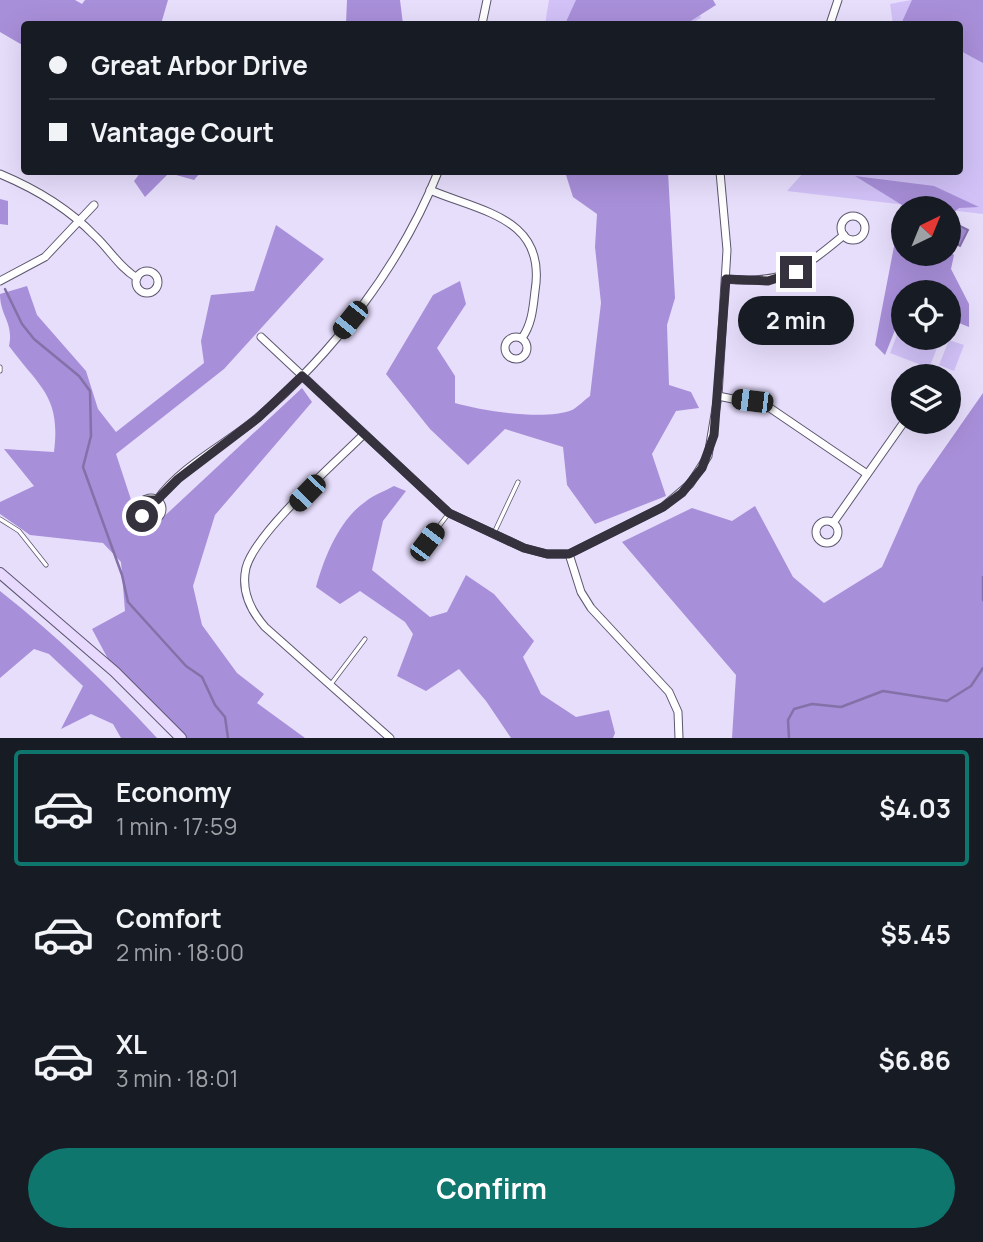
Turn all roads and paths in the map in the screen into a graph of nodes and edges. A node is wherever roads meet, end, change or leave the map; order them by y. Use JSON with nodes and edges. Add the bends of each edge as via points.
{"nodes":[{"id":1,"x":487,"y":0,"type":"edge"},
{"id":2,"x":838,"y":0,"type":"edge"},
{"id":3,"x":483,"y":21,"type":"edge"},
{"id":4,"x":831,"y":21,"type":"edge"},
{"id":5,"x":0,"y":174,"type":"edge"},
{"id":6,"x":437,"y":175,"type":"edge"},
{"id":7,"x":720,"y":175,"type":"edge"},
{"id":8,"x":430,"y":190,"type":"junction"},
{"id":9,"x":94,"y":205,"type":"dead end"},
{"id":10,"x":79,"y":221,"type":"junction"},
{"id":11,"x":844,"y":235,"type":"dead end"},
{"id":12,"x":137,"y":278,"type":"dead end"},
{"id":13,"x":726,"y":279,"type":"junction"},
{"id":14,"x":0,"y":281,"type":"edge"},
{"id":15,"x":261,"y":337,"type":"dead end"},
{"id":16,"x":522,"y":338,"type":"dead end"},
{"id":17,"x":302,"y":376,"type":"junction"},
{"id":18,"x":718,"y":396,"type":"junction"},
{"id":19,"x":895,"y":434,"type":"edge"},
{"id":20,"x":363,"y":435,"type":"junction"},
{"id":21,"x":867,"y":474,"type":"junction"},
{"id":22,"x":518,"y":482,"type":"dead end"},
{"id":23,"x":157,"y":500,"type":"dead end"},
{"id":24,"x":449,"y":513,"type":"junction"},
{"id":25,"x":0,"y":519,"type":"edge"},
{"id":26,"x":833,"y":523,"type":"dead end"},
{"id":27,"x":494,"y":535,"type":"junction"},
{"id":28,"x":569,"y":554,"type":"junction"},
{"id":29,"x":423,"y":557,"type":"dead end"},
{"id":30,"x":46,"y":565,"type":"dead end"},
{"id":31,"x":0,"y":573,"type":"edge"},
{"id":32,"x":365,"y":639,"type":"dead end"},
{"id":33,"x":331,"y":684,"type":"junction"},
{"id":34,"x":181,"y":738,"type":"edge"},
{"id":35,"x":390,"y":738,"type":"edge"},
{"id":36,"x":679,"y":738,"type":"edge"}],
"edges":[{"from":1,"to":3,"type":"street"},
{"from":2,"to":4,"type":"street"},
{"from":5,"to":10,"type":"street","via":[[31,188]]},
{"from":6,"to":8,"type":"street"},
{"from":7,"to":13,"type":"street","via":[[727,233]]},
{"from":8,"to":16,"type":"street","via":[[509,221],[528,242],[537,279],[531,321]]},
{"from":8,"to":17,"type":"street","via":[[369,294]]},
{"from":9,"to":10,"type":"street"},
{"from":10,"to":12,"type":"street"},
{"from":10,"to":14,"type":"street","via":[[45,257]]},
{"from":11,"to":13,"type":"street","via":[[811,262],[782,277],[752,282]]},
{"from":13,"to":18,"type":"street"},
{"from":15,"to":17,"type":"street"},
{"from":17,"to":20,"type":"street"},
{"from":17,"to":23,"type":"street"},
{"from":18,"to":21,"type":"street","via":[[767,406]]},
{"from":18,"to":28,"type":"street","via":[[712,445],[690,484],[663,507]]},
{"from":19,"to":21,"type":"street"},
{"from":20,"to":24,"type":"street"},
{"from":20,"to":33,"type":"street","via":[[259,544],[246,569],[248,601],[257,619]]},
{"from":21,"to":26,"type":"street"},
{"from":22,"to":27,"type":"lane"},
{"from":24,"to":27,"type":"street"},
{"from":24,"to":29,"type":"lane","via":[[427,542]]},
{"from":25,"to":30,"type":"lane","via":[[19,531]]},
{"from":27,"to":28,"type":"street","via":[[536,552]]},
{"from":28,"to":36,"type":"street","via":[[591,608],[674,700]]},
{"from":31,"to":34,"type":"main road","via":[[115,673]]},
{"from":32,"to":33,"type":"lane"},
{"from":33,"to":35,"type":"street"}]}
